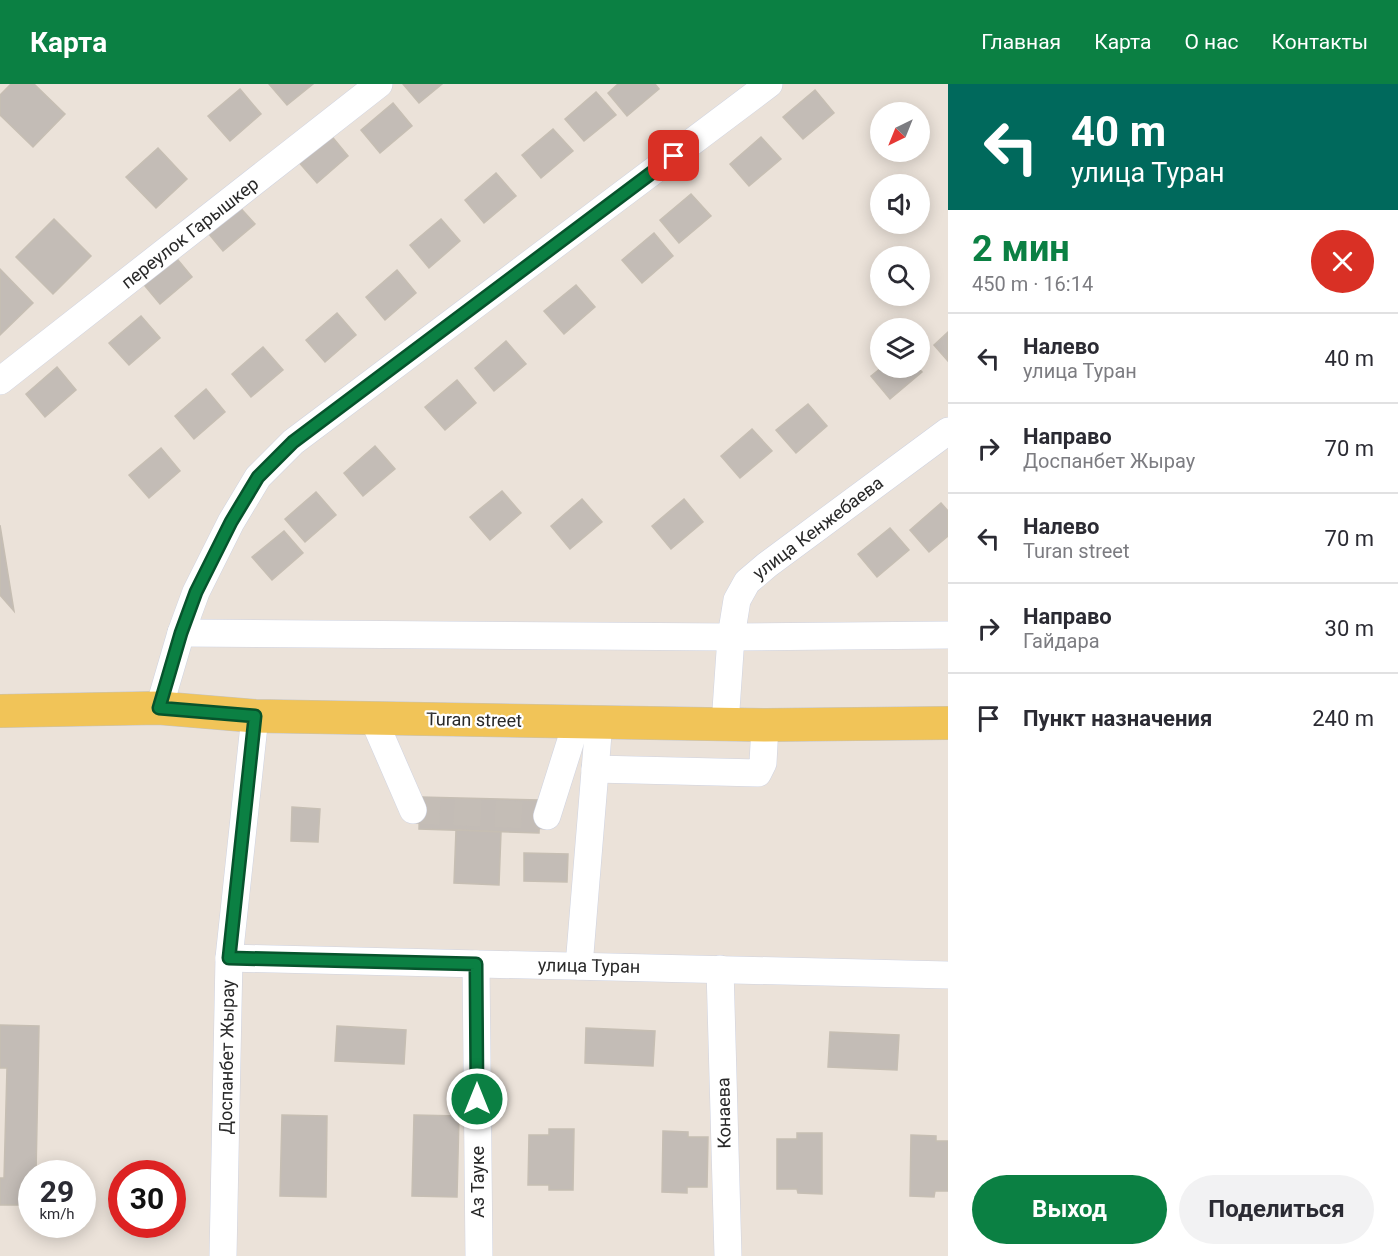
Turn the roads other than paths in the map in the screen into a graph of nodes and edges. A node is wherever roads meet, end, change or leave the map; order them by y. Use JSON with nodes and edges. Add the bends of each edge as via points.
{"nodes":[{"id":1,"x":379,"y":84,"type":"edge"},
{"id":2,"x":769,"y":84,"type":"edge"},
{"id":3,"x":0,"y":381,"type":"edge"},
{"id":4,"x":948,"y":431,"type":"edge"},
{"id":5,"x":181,"y":633,"type":"junction"},
{"id":6,"x":948,"y":635,"type":"edge"},
{"id":7,"x":731,"y":637,"type":"junction"},
{"id":8,"x":159,"y":708,"type":"junction"},
{"id":9,"x":255,"y":716,"type":"junction"},
{"id":10,"x":1,"y":717,"type":"edge"},
{"id":11,"x":373,"y":718,"type":"junction"},
{"id":12,"x":588,"y":722,"type":"junction"},
{"id":13,"x":948,"y":723,"type":"edge"},
{"id":14,"x":725,"y":724,"type":"junction"},
{"id":15,"x":765,"y":725,"type":"junction"},
{"id":16,"x":595,"y":769,"type":"junction"},
{"id":17,"x":413,"y":810,"type":"dead end"},
{"id":18,"x":547,"y":816,"type":"dead end"},
{"id":19,"x":229,"y":958,"type":"junction"},
{"id":20,"x":476,"y":964,"type":"junction"},
{"id":21,"x":579,"y":966,"type":"junction"},
{"id":22,"x":720,"y":969,"type":"junction"},
{"id":23,"x":948,"y":975,"type":"edge"},
{"id":24,"x":223,"y":1256,"type":"edge"},
{"id":25,"x":478,"y":1256,"type":"edge"},
{"id":26,"x":728,"y":1256,"type":"edge"}],
"edges":[{"from":1,"to":3,"type":"street","name":"переулок Гарышкер"},
{"from":2,"to":5,"type":"street","via":[[293,442],[258,477],[231,522],[196,592]]},
{"from":4,"to":7,"type":"street","name":"улица Кенжебаева","via":[[747,582],[737,600]]},
{"from":5,"to":7,"type":"street"},
{"from":5,"to":8,"type":"street"},
{"from":6,"to":7,"type":"street"},
{"from":7,"to":14,"type":"street","name":"улица Кенжебаева"},
{"from":8,"to":9,"type":"main road","name":"Turan street"},
{"from":8,"to":10,"type":"main road","name":"Turan street"},
{"from":9,"to":11,"type":"main road","name":"Turan street"},
{"from":9,"to":19,"type":"street","name":"Доспанбет Жырау"},
{"from":11,"to":12,"type":"main road","name":"Turan street"},
{"from":11,"to":17,"type":"street"},
{"from":12,"to":14,"type":"main road","name":"Turan street"},
{"from":12,"to":16,"type":"street"},
{"from":12,"to":18,"type":"street"},
{"from":13,"to":15,"type":"main road","name":"Turan street"},
{"from":14,"to":15,"type":"main road","name":"Turan street"},
{"from":15,"to":16,"type":"street","via":[[763,763],[758,773]]},
{"from":16,"to":21,"type":"street"},
{"from":19,"to":20,"type":"street","name":"улица Туран"},
{"from":19,"to":24,"type":"street","name":"Доспанбет Жырау"},
{"from":20,"to":21,"type":"street","name":"улица Туран"},
{"from":20,"to":25,"type":"street","name":"Аз Тауке"},
{"from":21,"to":22,"type":"street","name":"улица Туран"},
{"from":22,"to":23,"type":"street","name":"улица Туран"},
{"from":22,"to":26,"type":"street","name":"Конаева"}]}
